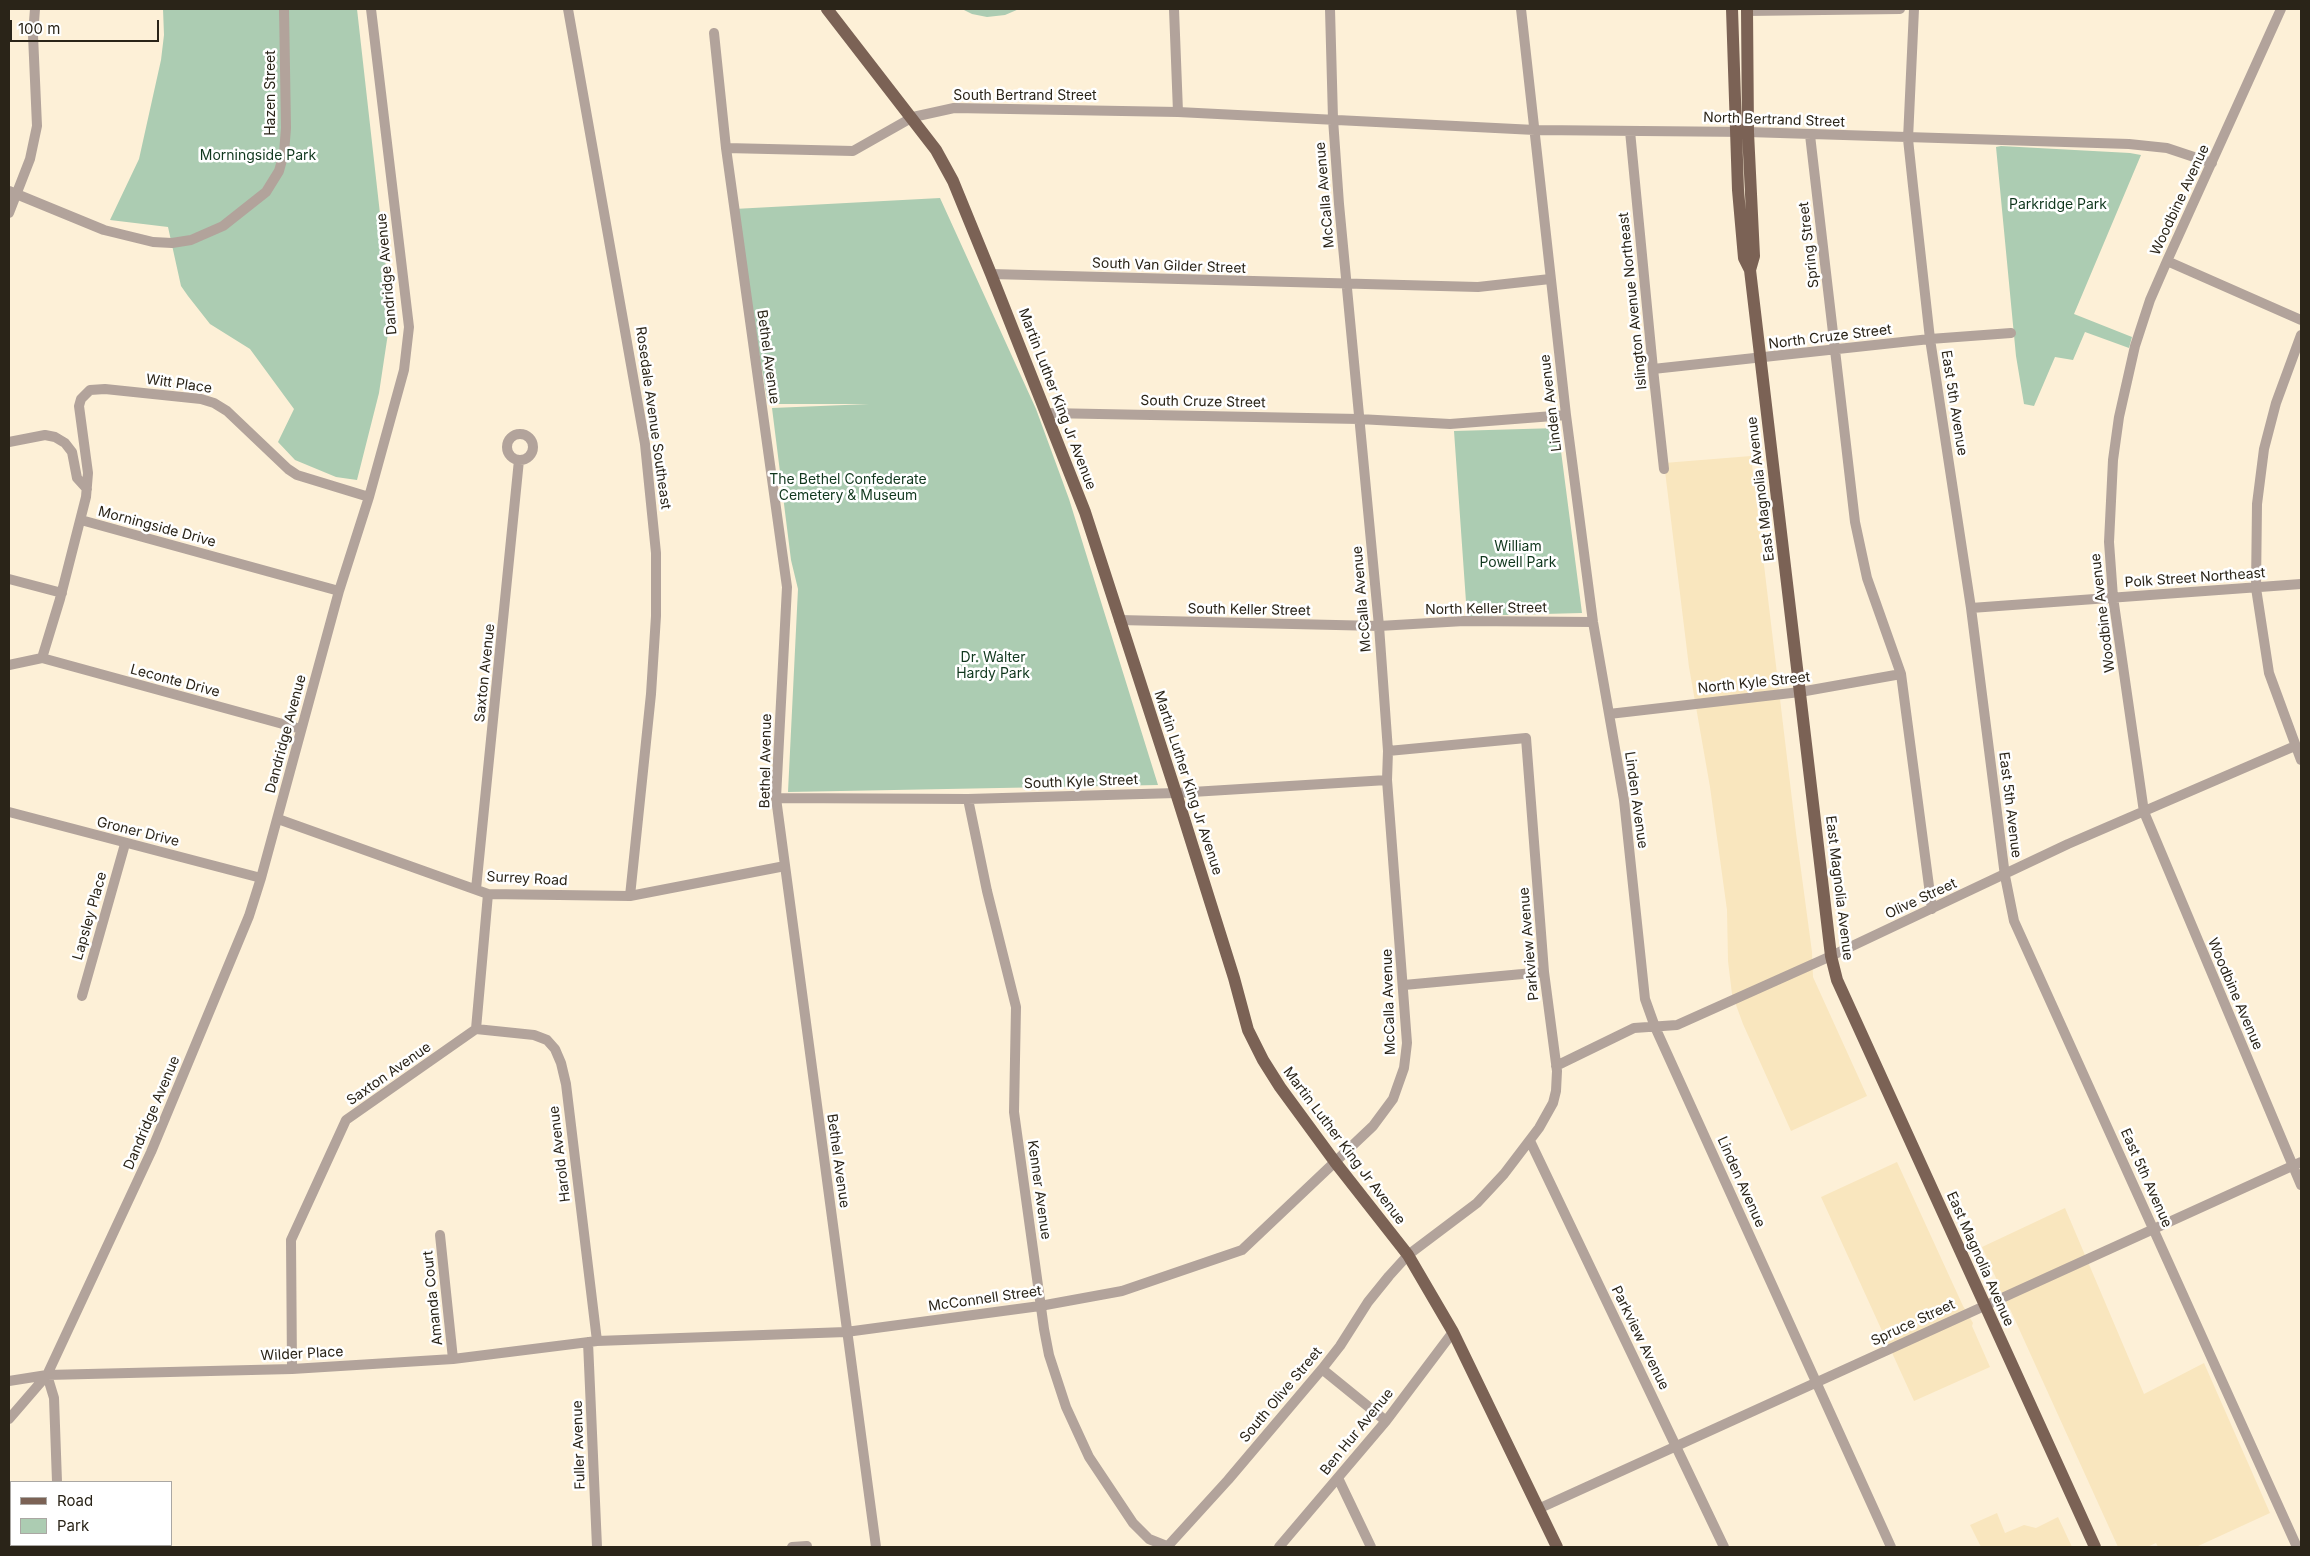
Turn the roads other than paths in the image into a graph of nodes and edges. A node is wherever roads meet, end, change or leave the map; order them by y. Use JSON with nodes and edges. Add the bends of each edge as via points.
{"nodes":[{"id":1,"x":36,"y":9,"type":"edge"},
{"id":2,"x":284,"y":9,"type":"edge"},
{"id":3,"x":372,"y":9,"type":"edge"},
{"id":4,"x":568,"y":9,"type":"edge"},
{"id":5,"x":827,"y":9,"type":"edge"},
{"id":6,"x":1174,"y":9,"type":"edge"},
{"id":7,"x":1330,"y":9,"type":"edge"},
{"id":8,"x":1521,"y":9,"type":"edge"},
{"id":9,"x":1732,"y":9,"type":"edge"},
{"id":10,"x":1900,"y":9,"type":"edge"},
{"id":11,"x":1914,"y":9,"type":"edge"},
{"id":12,"x":2281,"y":9,"type":"edge"},
{"id":13,"x":1747,"y":10,"type":"edge"},
{"id":14,"x":714,"y":33,"type":"dead end"},
{"id":15,"x":1178,"y":112,"type":"junction"},
{"id":16,"x":913,"y":118,"type":"junction"},
{"id":17,"x":1333,"y":118,"type":"junction"},
{"id":18,"x":1535,"y":130,"type":"junction"},
{"id":19,"x":1630,"y":130,"type":"junction"},
{"id":20,"x":1735,"y":132,"type":"junction"},
{"id":21,"x":1748,"y":132,"type":"junction"},
{"id":22,"x":1810,"y":135,"type":"junction"},
{"id":23,"x":1908,"y":139,"type":"junction"},
{"id":24,"x":726,"y":148,"type":"junction"},
{"id":25,"x":2212,"y":163,"type":"junction"},
{"id":26,"x":13,"y":193,"type":"edge"},
{"id":27,"x":9,"y":213,"type":"edge"},
{"id":28,"x":2167,"y":260,"type":"junction"},
{"id":29,"x":1750,"y":270,"type":"junction"},
{"id":30,"x":991,"y":274,"type":"junction"},
{"id":31,"x":1550,"y":279,"type":"junction"},
{"id":32,"x":1347,"y":285,"type":"junction"},
{"id":33,"x":2301,"y":320,"type":"edge"},
{"id":34,"x":2011,"y":333,"type":"dead end"},
{"id":35,"x":2301,"y":335,"type":"edge"},
{"id":36,"x":1930,"y":339,"type":"junction"},
{"id":37,"x":1835,"y":351,"type":"junction"},
{"id":38,"x":1761,"y":359,"type":"junction"},
{"id":39,"x":1653,"y":370,"type":"junction"},
{"id":40,"x":1047,"y":413,"type":"junction"},
{"id":41,"x":1566,"y":415,"type":"junction"},
{"id":42,"x":1359,"y":420,"type":"junction"},
{"id":43,"x":9,"y":442,"type":"edge"},
{"id":44,"x":519,"y":460,"type":"dead end"},
{"id":45,"x":1664,"y":469,"type":"dead end"},
{"id":46,"x":87,"y":489,"type":"junction"},
{"id":47,"x":369,"y":497,"type":"junction"},
{"id":48,"x":81,"y":520,"type":"junction"},
{"id":49,"x":9,"y":579,"type":"edge"},
{"id":50,"x":2301,"y":584,"type":"edge"},
{"id":51,"x":2256,"y":588,"type":"junction"},
{"id":52,"x":339,"y":591,"type":"junction"},
{"id":53,"x":62,"y":593,"type":"junction"},
{"id":54,"x":2113,"y":597,"type":"junction"},
{"id":55,"x":1971,"y":608,"type":"junction"},
{"id":56,"x":1119,"y":620,"type":"junction"},
{"id":57,"x":1593,"y":622,"type":"junction"},
{"id":58,"x":1379,"y":626,"type":"junction"},
{"id":59,"x":42,"y":658,"type":"junction"},
{"id":60,"x":9,"y":665,"type":"edge"},
{"id":61,"x":1901,"y":674,"type":"junction"},
{"id":62,"x":1800,"y":692,"type":"junction"},
{"id":63,"x":1609,"y":714,"type":"junction"},
{"id":64,"x":301,"y":729,"type":"junction"},
{"id":65,"x":2295,"y":746,"type":"junction"},
{"id":66,"x":1388,"y":751,"type":"junction"},
{"id":67,"x":2301,"y":760,"type":"edge"},
{"id":68,"x":1387,"y":780,"type":"junction"},
{"id":69,"x":1176,"y":793,"type":"junction"},
{"id":70,"x":776,"y":798,"type":"junction"},
{"id":71,"x":968,"y":799,"type":"junction"},
{"id":72,"x":9,"y":812,"type":"edge"},
{"id":73,"x":2144,"y":812,"type":"junction"},
{"id":74,"x":278,"y":819,"type":"junction"},
{"id":75,"x":125,"y":844,"type":"junction"},
{"id":76,"x":785,"y":866,"type":"junction"},
{"id":77,"x":2005,"y":876,"type":"junction"},
{"id":78,"x":261,"y":878,"type":"junction"},
{"id":79,"x":476,"y":889,"type":"junction"},
{"id":80,"x":488,"y":894,"type":"junction"},
{"id":81,"x":630,"y":896,"type":"junction"},
{"id":82,"x":1932,"y":908,"type":"junction"},
{"id":83,"x":1830,"y":956,"type":"junction"},
{"id":84,"x":1544,"y":972,"type":"junction"},
{"id":85,"x":1404,"y":985,"type":"junction"},
{"id":86,"x":82,"y":996,"type":"dead end"},
{"id":87,"x":1656,"y":1027,"type":"junction"},
{"id":88,"x":476,"y":1029,"type":"junction"},
{"id":89,"x":1556,"y":1066,"type":"junction"},
{"id":90,"x":1530,"y":1141,"type":"junction"},
{"id":91,"x":1335,"y":1162,"type":"junction"},
{"id":92,"x":2297,"y":1164,"type":"edge"},
{"id":93,"x":2301,"y":1185,"type":"edge"},
{"id":94,"x":2153,"y":1229,"type":"junction"},
{"id":95,"x":440,"y":1235,"type":"dead end"},
{"id":96,"x":1408,"y":1255,"type":"junction"},
{"id":97,"x":1984,"y":1304,"type":"junction"},
{"id":98,"x":1040,"y":1306,"type":"junction"},
{"id":99,"x":846,"y":1332,"type":"junction"},
{"id":100,"x":1453,"y":1332,"type":"junction"},
{"id":101,"x":593,"y":1342,"type":"junction"},
{"id":102,"x":453,"y":1359,"type":"junction"},
{"id":103,"x":292,"y":1369,"type":"junction"},
{"id":104,"x":1322,"y":1369,"type":"junction"},
{"id":105,"x":47,"y":1375,"type":"junction"},
{"id":106,"x":9,"y":1381,"type":"edge"},
{"id":107,"x":1817,"y":1384,"type":"junction"},
{"id":108,"x":9,"y":1419,"type":"edge"},
{"id":109,"x":1386,"y":1421,"type":"junction"},
{"id":110,"x":1677,"y":1447,"type":"junction"},
{"id":111,"x":1338,"y":1478,"type":"junction"},
{"id":112,"x":57,"y":1481,"type":"edge"},
{"id":113,"x":1538,"y":1509,"type":"junction"},
{"id":114,"x":807,"y":1546,"type":"edge"},
{"id":115,"x":597,"y":1547,"type":"edge"},
{"id":116,"x":792,"y":1547,"type":"edge"},
{"id":117,"x":876,"y":1547,"type":"edge"},
{"id":118,"x":1168,"y":1547,"type":"edge"},
{"id":119,"x":1279,"y":1547,"type":"edge"},
{"id":120,"x":1371,"y":1547,"type":"edge"},
{"id":121,"x":1557,"y":1547,"type":"edge"},
{"id":122,"x":1724,"y":1547,"type":"edge"},
{"id":123,"x":1891,"y":1547,"type":"edge"},
{"id":124,"x":2095,"y":1547,"type":"edge"},
{"id":125,"x":2297,"y":1547,"type":"edge"}],
"edges":[{"from":1,"to":26,"type":"street","via":[[33,35],[37,126],[30,159]]},
{"from":2,"to":26,"type":"street","name":"Hazen Street","via":[[286,128],[279,171],[266,192],[223,226],[191,240],[153,242],[104,230]]},
{"from":3,"to":47,"type":"street","name":"Dandridge Avenue","via":[[408,327],[404,370]]},
{"from":4,"to":81,"type":"street","name":"Rosedale Avenue Southeast","via":[[645,444],[656,553],[652,694]]},
{"from":5,"to":16,"type":"main road","name":"Martin Luther King Jr Avenue"},
{"from":6,"to":15,"type":"street"},
{"from":7,"to":17,"type":"street","name":"McCalla Avenue"},
{"from":8,"to":18,"type":"street","name":"Linden Avenue"},
{"from":9,"to":20,"type":"main road","name":"East Magnolia Avenue"},
{"from":10,"to":13,"type":"street"},
{"from":11,"to":23,"type":"street","name":"East 5th Avenue"},
{"from":12,"to":25,"type":"street","name":"Woodbine Avenue"},
{"from":13,"to":21,"type":"main road","name":"East Magnolia Avenue"},
{"from":14,"to":24,"type":"street","name":"Bethel Avenue"},
{"from":15,"to":16,"type":"street","name":"South Bertrand Street","via":[[954,108]]},
{"from":15,"to":17,"type":"street","name":"South Bertrand Street"},
{"from":16,"to":24,"type":"street","name":"South Bertrand Street","via":[[853,151]]},
{"from":16,"to":30,"type":"main road","name":"Martin Luther King Jr Avenue","via":[[953,181]]},
{"from":17,"to":18,"type":"street","name":"North Bertrand Street"},
{"from":17,"to":32,"type":"street","name":"McCalla Avenue"},
{"from":18,"to":19,"type":"street","name":"North Bertrand Street"},
{"from":18,"to":31,"type":"street","name":"Linden Avenue"},
{"from":19,"to":20,"type":"street","name":"North Bertrand Street"},
{"from":19,"to":39,"type":"street","name":"Islington Avenue Northeast"},
{"from":20,"to":21,"type":"street","name":"North Bertrand Street"},
{"from":20,"to":29,"type":"main road","name":"East Magnolia Avenue","via":[[1744,258]]},
{"from":21,"to":22,"type":"street","name":"North Bertrand Street"},
{"from":21,"to":29,"type":"main road","name":"East Magnolia Avenue","via":[[1754,256]]},
{"from":22,"to":23,"type":"street","name":"North Bertrand Street"},
{"from":22,"to":37,"type":"street","name":"Spring Street"},
{"from":23,"to":25,"type":"street","name":"North Bertrand Street","via":[[2129,144],[2167,148]]},
{"from":23,"to":36,"type":"street","name":"East 5th Avenue"},
{"from":24,"to":70,"type":"street","name":"Bethel Avenue","via":[[786,587]]},
{"from":25,"to":28,"type":"street","name":"Woodbine Avenue"},
{"from":26,"to":27,"type":"street"},
{"from":28,"to":33,"type":"street"},
{"from":28,"to":54,"type":"street","name":"Woodbine Avenue","via":[[2135,346],[2119,417],[2113,460],[2109,542]]},
{"from":29,"to":38,"type":"main road","name":"East Magnolia Avenue"},
{"from":30,"to":32,"type":"street","name":"South Van Gilder Street"},
{"from":30,"to":40,"type":"main road","name":"Martin Luther King Jr Avenue"},
{"from":31,"to":32,"type":"street","name":"South Van Gilder Street","via":[[1478,287]]},
{"from":31,"to":41,"type":"street","name":"Linden Avenue"},
{"from":32,"to":42,"type":"street","name":"McCalla Avenue"},
{"from":34,"to":36,"type":"street","name":"North Cruze Street"},
{"from":35,"to":51,"type":"street","via":[[2276,403],[2264,449],[2257,504]]},
{"from":36,"to":37,"type":"street","name":"North Cruze Street"},
{"from":36,"to":55,"type":"street","name":"East 5th Avenue"},
{"from":37,"to":38,"type":"street","name":"North Cruze Street"},
{"from":37,"to":61,"type":"street","name":"Spring Street","via":[[1860,551]]},
{"from":38,"to":39,"type":"street","name":"North Cruze Street"},
{"from":38,"to":62,"type":"main road","name":"East Magnolia Avenue"},
{"from":39,"to":45,"type":"street","name":"Islington Avenue Northeast"},
{"from":40,"to":42,"type":"street","name":"South Cruze Street"},
{"from":40,"to":56,"type":"main road","name":"Martin Luther King Jr Avenue","via":[[1085,512]]},
{"from":41,"to":42,"type":"street","via":[[1450,424]]},
{"from":41,"to":57,"type":"street","name":"Linden Avenue"},
{"from":42,"to":58,"type":"street","name":"McCalla Avenue"},
{"from":43,"to":46,"type":"street","via":[[45,435],[60,440],[72,452],[77,478]]},
{"from":44,"to":79,"type":"street","name":"Saxton Avenue"},
{"from":46,"to":47,"type":"street","name":"Witt Place","via":[[88,473],[79,406],[90,390],[105,388],[214,403],[227,411],[288,469],[306,478]]},
{"from":46,"to":48,"type":"street","name":"Witt Place"},
{"from":47,"to":52,"type":"street","name":"Dandridge Avenue"},
{"from":48,"to":52,"type":"street","name":"Morningside Drive"},
{"from":48,"to":53,"type":"street","name":"Morningside Drive"},
{"from":49,"to":53,"type":"street"},
{"from":50,"to":51,"type":"street","name":"Polk Street Northeast"},
{"from":51,"to":54,"type":"street","name":"Polk Street Northeast"},
{"from":51,"to":65,"type":"street","via":[[2269,673]]},
{"from":52,"to":64,"type":"street","name":"Dandridge Avenue"},
{"from":53,"to":59,"type":"street","name":"Morningside Drive"},
{"from":54,"to":55,"type":"street","name":"Polk Street Northeast"},
{"from":54,"to":73,"type":"street","name":"Woodbine Avenue"},
{"from":55,"to":77,"type":"street","name":"East 5th Avenue"},
{"from":56,"to":58,"type":"street","name":"South Keller Street"},
{"from":56,"to":69,"type":"main road","name":"Martin Luther King Jr Avenue"},
{"from":57,"to":58,"type":"street","name":"North Keller Street","via":[[1464,621]]},
{"from":57,"to":63,"type":"street","name":"Linden Avenue"},
{"from":58,"to":66,"type":"street","name":"McCalla Avenue"},
{"from":59,"to":60,"type":"street"},
{"from":59,"to":64,"type":"street","name":"Leconte Drive"},
{"from":61,"to":62,"type":"street","name":"North Kyle Street"},
{"from":61,"to":82,"type":"street","name":"Spring Street"},
{"from":62,"to":63,"type":"street","name":"North Kyle Street"},
{"from":62,"to":83,"type":"main road","name":"East Magnolia Avenue"},
{"from":63,"to":87,"type":"street","name":"Linden Avenue","via":[[1624,800],[1644,990]]},
{"from":64,"to":74,"type":"street","name":"Dandridge Avenue"},
{"from":65,"to":67,"type":"street"},
{"from":65,"to":73,"type":"street","name":"Olive Street"},
{"from":66,"to":68,"type":"street","name":"McCalla Avenue"},
{"from":66,"to":84,"type":"street","name":"Parkview Avenue","via":[[1526,738]]},
{"from":68,"to":69,"type":"street","name":"South Kyle Street"},
{"from":68,"to":85,"type":"street","name":"McCalla Avenue"},
{"from":69,"to":71,"type":"street","name":"South Kyle Street"},
{"from":69,"to":91,"type":"main road","name":"Martin Luther King Jr Avenue","via":[[1248,1030],[1263,1060]]},
{"from":70,"to":71,"type":"street","name":"South Kyle Street"},
{"from":70,"to":76,"type":"street","name":"Bethel Avenue"},
{"from":71,"to":98,"type":"street","name":"Kenner Avenue","via":[[1016,1007],[1014,1112]]},
{"from":72,"to":75,"type":"street","name":"Groner Drive"},
{"from":73,"to":77,"type":"street","name":"Olive Street","via":[[2068,844]]},
{"from":73,"to":92,"type":"street","name":"Woodbine Avenue"},
{"from":74,"to":78,"type":"street","name":"Dandridge Avenue"},
{"from":74,"to":79,"type":"street","name":"Surrey Road"},
{"from":75,"to":78,"type":"street","name":"Groner Drive"},
{"from":75,"to":86,"type":"street","name":"Lapsley Place"},
{"from":76,"to":81,"type":"street","name":"Surrey Road"},
{"from":76,"to":99,"type":"street","name":"Bethel Avenue"},
{"from":77,"to":82,"type":"street","name":"Olive Street"},
{"from":77,"to":94,"type":"street","name":"East 5th Avenue","via":[[2014,921]]},
{"from":78,"to":105,"type":"street","name":"Dandridge Avenue","via":[[152,1152]]},
{"from":79,"to":80,"type":"street","name":"Surrey Road"},
{"from":80,"to":81,"type":"street","name":"Surrey Road"},
{"from":80,"to":88,"type":"street"},
{"from":82,"to":83,"type":"street","name":"Olive Street"},
{"from":83,"to":87,"type":"street","name":"Olive Street","via":[[1677,1025]]},
{"from":83,"to":97,"type":"main road","name":"East Magnolia Avenue","via":[[1837,980]]},
{"from":84,"to":85,"type":"street"},
{"from":84,"to":89,"type":"street","name":"Parkview Avenue"},
{"from":85,"to":91,"type":"street","name":"McCalla Avenue","via":[[1407,1052],[1393,1099],[1373,1126]]},
{"from":87,"to":89,"type":"street","name":"Olive Street","via":[[1634,1028]]},
{"from":87,"to":107,"type":"street","name":"Linden Avenue"},
{"from":88,"to":101,"type":"street","name":"Harold Avenue","via":[[534,1035],[547,1040],[561,1064],[566,1084]]},
{"from":88,"to":103,"type":"street","name":"Saxton Avenue","via":[[346,1120],[291,1240]]},
{"from":89,"to":90,"type":"street","name":"Parkview Avenue","via":[[1558,1081],[1553,1103]]},
{"from":90,"to":96,"type":"street","name":"Parkview Avenue","via":[[1477,1203]]},
{"from":90,"to":110,"type":"street","name":"Parkview Avenue"},
{"from":91,"to":96,"type":"main road","name":"Martin Luther King Jr Avenue"},
{"from":91,"to":98,"type":"street","name":"McConnell Street","via":[[1242,1250],[1122,1291]]},
{"from":92,"to":93,"type":"street","name":"Woodbine Avenue"},
{"from":92,"to":94,"type":"street","name":"Spruce Street"},
{"from":94,"to":97,"type":"street","name":"Spruce Street"},
{"from":94,"to":125,"type":"street","name":"East 5th Avenue"},
{"from":95,"to":102,"type":"street","name":"Amanda Court"},
{"from":96,"to":100,"type":"main road","name":"Martin Luther King Jr Avenue"},
{"from":96,"to":104,"type":"street","name":"South Olive Street","via":[[1368,1302]]},
{"from":97,"to":107,"type":"street","name":"Spruce Street"},
{"from":97,"to":124,"type":"main road","name":"East Magnolia Avenue"},
{"from":98,"to":99,"type":"street","name":"McConnell Street"},
{"from":98,"to":118,"type":"street","name":"Kenner Avenue","via":[[1056,1381],[1089,1457],[1133,1523],[1148,1539]]},
{"from":99,"to":101,"type":"street","name":"McConnell Street"},
{"from":99,"to":117,"type":"street","name":"Bethel Avenue"},
{"from":100,"to":109,"type":"street","name":"Ben Hur Avenue"},
{"from":100,"to":113,"type":"main road","name":"Martin Luther King Jr Avenue"},
{"from":101,"to":102,"type":"street","name":"Wilder Place"},
{"from":101,"to":115,"type":"street","name":"Fuller Avenue"},
{"from":102,"to":103,"type":"street","name":"Wilder Place"},
{"from":103,"to":105,"type":"street","name":"Wilder Place"},
{"from":104,"to":109,"type":"street"},
{"from":104,"to":118,"type":"street","name":"South Olive Street"},
{"from":105,"to":106,"type":"street","name":"Wilder Place"},
{"from":105,"to":108,"type":"street","name":"Dandridge Avenue"},
{"from":105,"to":112,"type":"street","via":[[54,1398]]},
{"from":107,"to":110,"type":"street","name":"Spruce Street"},
{"from":107,"to":123,"type":"street","name":"Linden Avenue"},
{"from":109,"to":111,"type":"street","name":"Ben Hur Avenue"},
{"from":110,"to":113,"type":"street","name":"Spruce Street"},
{"from":110,"to":122,"type":"street","name":"Parkview Avenue"},
{"from":111,"to":119,"type":"street","name":"Ben Hur Avenue"},
{"from":111,"to":120,"type":"street"},
{"from":113,"to":121,"type":"main road","name":"Martin Luther King Jr Avenue"},
{"from":114,"to":116,"type":"street"}]}
